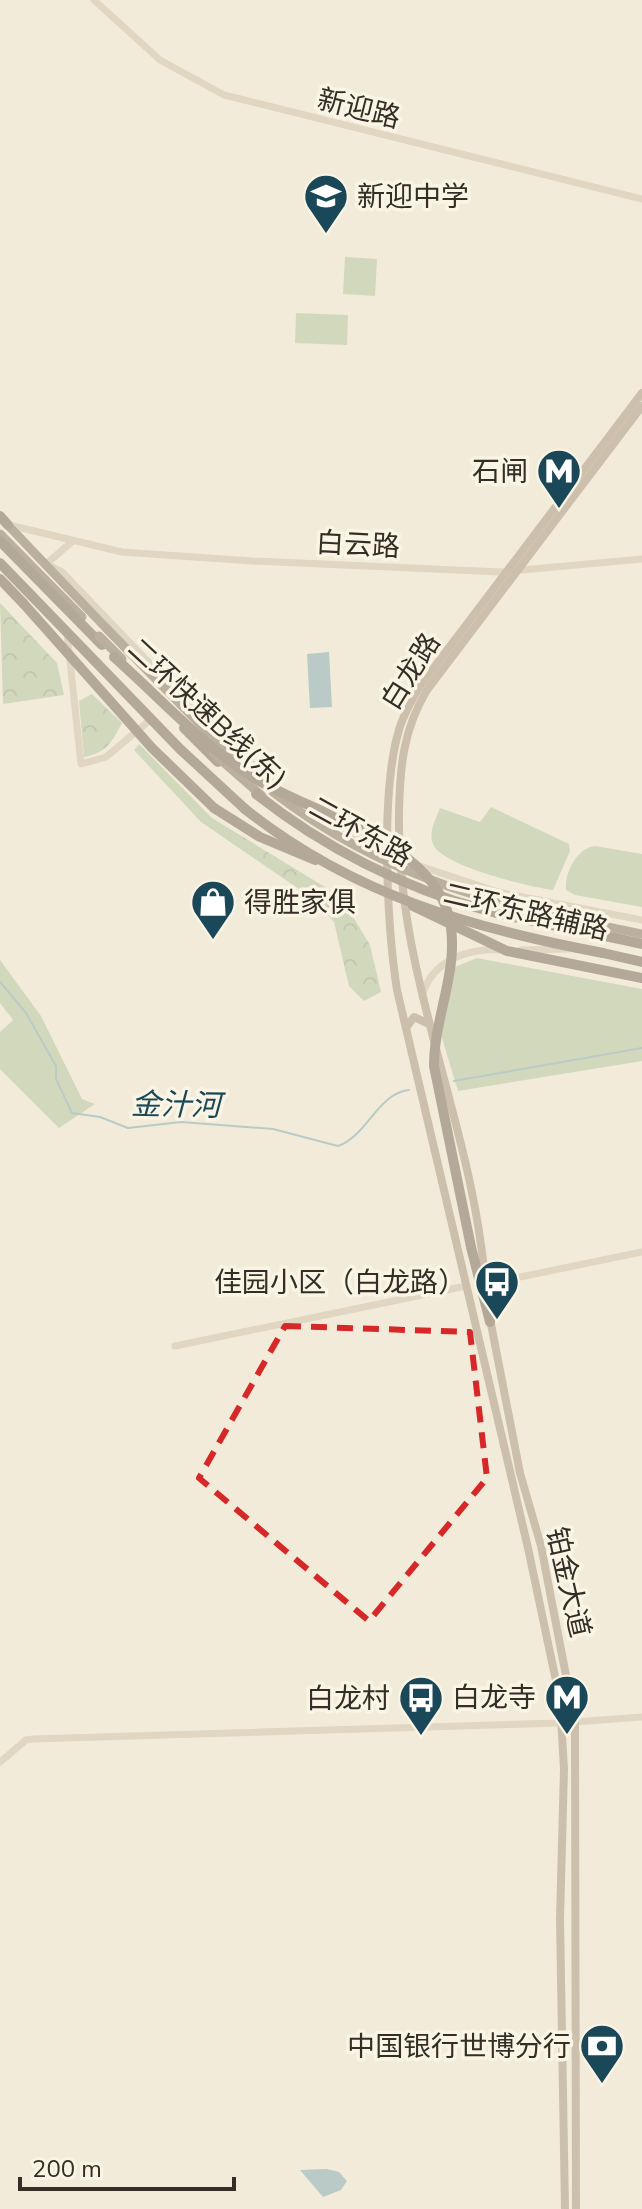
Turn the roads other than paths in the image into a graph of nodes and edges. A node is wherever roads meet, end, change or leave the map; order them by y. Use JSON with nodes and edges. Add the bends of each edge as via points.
{"nodes":[{"id":1,"x":94,"y":0,"type":"edge"},
{"id":2,"x":642,"y":199,"type":"edge"},
{"id":3,"x":642,"y":393,"type":"edge"},
{"id":4,"x":642,"y":406,"type":"edge"},
{"id":5,"x":2,"y":518,"type":"edge"},
{"id":6,"x":0,"y":534,"type":"edge"},
{"id":7,"x":0,"y":541,"type":"edge"},
{"id":8,"x":73,"y":541,"type":"junction"},
{"id":9,"x":642,"y":559,"type":"edge"},
{"id":10,"x":0,"y":564,"type":"edge"},
{"id":11,"x":46,"y":564,"type":"junction"},
{"id":12,"x":518,"y":570,"type":"junction"},
{"id":13,"x":507,"y":571,"type":"junction"},
{"id":14,"x":0,"y":579,"type":"edge"},
{"id":15,"x":53,"y":580,"type":"junction"},
{"id":16,"x":34,"y":598,"type":"junction"},
{"id":17,"x":103,"y":632,"type":"junction"},
{"id":18,"x":67,"y":633,"type":"junction"},
{"id":19,"x":114,"y":657,"type":"junction"},
{"id":20,"x":150,"y":720,"type":"junction"},
{"id":21,"x":291,"y":797,"type":"junction"},
{"id":22,"x":389,"y":852,"type":"junction"},
{"id":23,"x":400,"y":857,"type":"junction"},
{"id":24,"x":330,"y":866,"type":"junction"},
{"id":25,"x":389,"y":895,"type":"junction"},
{"id":26,"x":403,"y":901,"type":"junction"},
{"id":27,"x":642,"y":920,"type":"edge"},
{"id":28,"x":642,"y":934,"type":"edge"},
{"id":29,"x":642,"y":944,"type":"edge"},
{"id":30,"x":590,"y":949,"type":"junction"},
{"id":31,"x":504,"y":950,"type":"junction"},
{"id":32,"x":642,"y":961,"type":"edge"},
{"id":33,"x":642,"y":978,"type":"edge"},
{"id":34,"x":422,"y":1002,"type":"junction"},
{"id":35,"x":428,"y":1024,"type":"junction"},
{"id":36,"x":407,"y":1031,"type":"junction"},
{"id":37,"x":642,"y":1252,"type":"edge"},
{"id":38,"x":486,"y":1284,"type":"junction"},
{"id":39,"x":466,"y":1286,"type":"junction"},
{"id":40,"x":490,"y":1322,"type":"junction"},
{"id":41,"x":175,"y":1346,"type":"dead end"},
{"id":42,"x":529,"y":1505,"type":"junction"},
{"id":43,"x":517,"y":1509,"type":"junction"},
{"id":44,"x":642,"y":1717,"type":"edge"},
{"id":45,"x":575,"y":1722,"type":"junction"},
{"id":46,"x":561,"y":1723,"type":"junction"},
{"id":47,"x":0,"y":1762,"type":"edge"},
{"id":48,"x":565,"y":2209,"type":"edge"},
{"id":49,"x":576,"y":2209,"type":"edge"}],
"edges":[{"from":1,"to":2,"type":"street","name":"新迎路","via":[[160,60],[224,95]]},
{"from":3,"to":13,"type":"main road","name":"白龙路"},
{"from":4,"to":12,"type":"main road","name":"白龙路"},
{"from":5,"to":8,"type":"street","name":"白云路"},
{"from":5,"to":11,"type":"main road"},
{"from":6,"to":15,"type":"main road"},
{"from":7,"to":19,"type":"highway","name":"二环快速B线(东)","bridge":true},
{"from":8,"to":11,"type":"street"},
{"from":8,"to":13,"type":"street","name":"白云路","via":[[122,552],[186,557]]},
{"from":9,"to":12,"type":"street","name":"白云路"},
{"from":10,"to":16,"type":"main road"},
{"from":10,"to":32,"type":"highway","bridge":true,"via":[[205,773],[302,849],[390,895],[453,919]]},
{"from":11,"to":15,"type":"main road"},
{"from":11,"to":21,"type":"street","name":"二环东路辅路","via":[[62,572],[224,740]]},
{"from":12,"to":13,"type":"street","name":"白云路"},
{"from":12,"to":23,"type":"main road","name":"白龙路","via":[[427,690],[407,730],[400,773]]},
{"from":13,"to":22,"type":"main road","name":"白龙路","via":[[420,686],[399,728]]},
{"from":14,"to":16,"type":"street","name":"二环东路辅路"},
{"from":14,"to":24,"type":"highway","bridge":true,"via":[[152,748],[214,808],[260,837]]},
{"from":15,"to":17,"type":"main road","name":"二环东路"},
{"from":16,"to":18,"type":"street","name":"二环东路辅路"},
{"from":17,"to":28,"type":"main road","name":"二环东路","bridge":true,"via":[[247,771],[346,841],[482,900]]},
{"from":17,"to":29,"type":"main road","name":"二环东路","bridge":true,"via":[[240,778],[341,849],[469,906]]},
{"from":18,"to":20,"type":"street","name":"二环东路辅路"},
{"from":18,"to":20,"type":"street","via":[[81,764],[106,757]]},
{"from":19,"to":21,"type":"highway","bridge":true,"via":[[231,761]]},
{"from":19,"to":29,"type":"highway","name":"二环快速B线(东)","bridge":true,"via":[[239,781],[332,846],[459,902]]},
{"from":20,"to":24,"type":"street","name":"二环东路辅路","via":[[237,804]]},
{"from":21,"to":22,"type":"street","name":"二环东路辅路"},
{"from":21,"to":40,"type":"highway","bridge":true,"via":[[405,859],[430,881],[448,912],[453,949],[434,1066]]},
{"from":22,"to":23,"type":"street","name":"二环东路辅路"},
{"from":22,"to":25,"type":"main road","name":"白龙路"},
{"from":23,"to":26,"type":"main road","name":"白龙路"},
{"from":23,"to":27,"type":"street","name":"二环东路辅路","via":[[498,892]]},
{"from":24,"to":25,"type":"street","name":"二环东路辅路"},
{"from":25,"to":26,"type":"street","name":"二环东路辅路"},
{"from":25,"to":36,"type":"main road","name":"白龙路","via":[[394,970]]},
{"from":26,"to":30,"type":"street","name":"二环东路辅路","via":[[489,929]]},
{"from":26,"to":31,"type":"highway"},
{"from":26,"to":34,"type":"main road","name":"白龙路"},
{"from":30,"to":31,"type":"street"},
{"from":30,"to":32,"type":"street","name":"二环东路辅路"},
{"from":31,"to":33,"type":"highway"},
{"from":31,"to":34,"type":"street","via":[[476,949],[453,959],[428,981]]},
{"from":34,"to":35,"type":"main road","name":"白龙路"},
{"from":35,"to":36,"type":"main road","via":[[414,1017]]},
{"from":35,"to":38,"type":"main road","name":"铂金大道","via":[[461,1152]]},
{"from":36,"to":39,"type":"main road","name":"铂金大道"},
{"from":37,"to":38,"type":"street"},
{"from":38,"to":40,"type":"main road","name":"铂金大道"},
{"from":39,"to":41,"type":"street"},
{"from":39,"to":43,"type":"main road","name":"铂金大道"},
{"from":40,"to":42,"type":"main road","name":"铂金大道"},
{"from":42,"to":43,"type":"main road"},
{"from":42,"to":45,"type":"main road","name":"铂金大道"},
{"from":43,"to":46,"type":"main road","name":"铂金大道","via":[[553,1660]]},
{"from":44,"to":45,"type":"street"},
{"from":45,"to":46,"type":"street"},
{"from":45,"to":49,"type":"main road","name":"铂金大道"},
{"from":46,"to":47,"type":"street","via":[[33,1739]]},
{"from":46,"to":48,"type":"main road","name":"铂金大道"}]}
